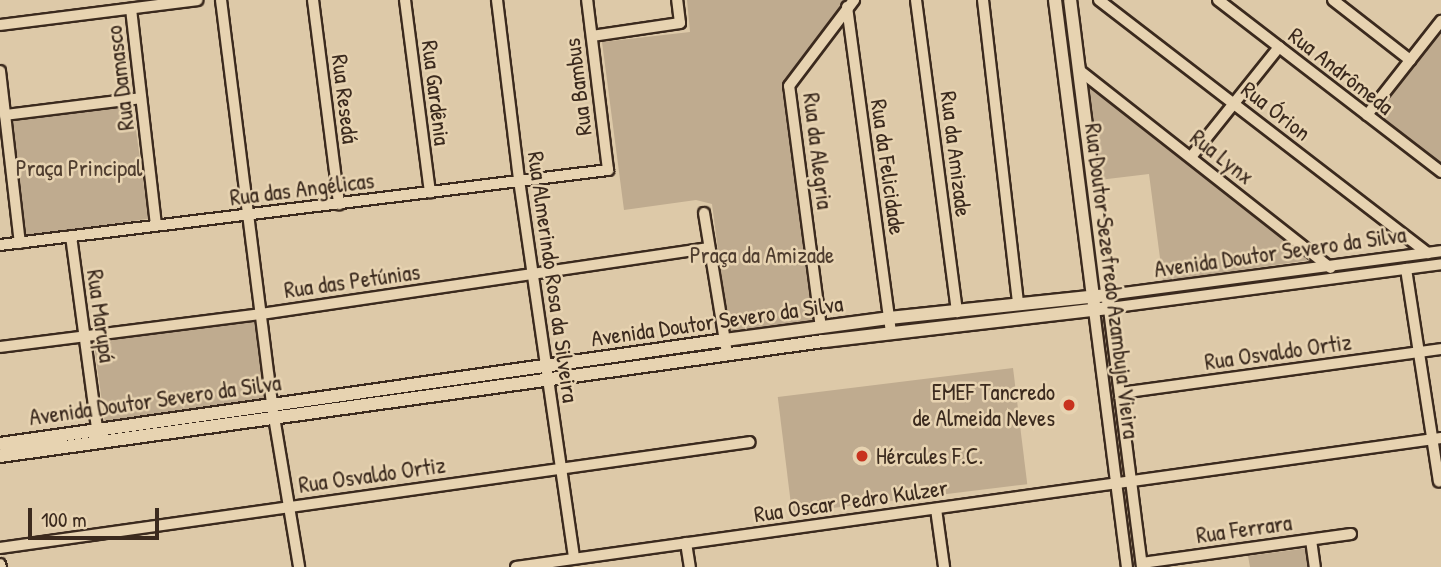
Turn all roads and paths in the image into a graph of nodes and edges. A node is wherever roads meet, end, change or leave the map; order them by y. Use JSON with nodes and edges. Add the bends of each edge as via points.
{"nodes":[{"id":1,"x":197,"y":0,"type":"edge"},
{"id":2,"x":220,"y":0,"type":"edge"},
{"id":3,"x":313,"y":0,"type":"edge"},
{"id":4,"x":405,"y":0,"type":"edge"},
{"id":5,"x":497,"y":0,"type":"edge"},
{"id":6,"x":587,"y":0,"type":"edge"},
{"id":7,"x":677,"y":0,"type":"edge"},
{"id":8,"x":916,"y":0,"type":"edge"},
{"id":9,"x":983,"y":0,"type":"edge"},
{"id":10,"x":1055,"y":0,"type":"edge"},
{"id":11,"x":1070,"y":0,"type":"edge"},
{"id":12,"x":1099,"y":0,"type":"edge"},
{"id":13,"x":1218,"y":0,"type":"edge"},
{"id":14,"x":1333,"y":0,"type":"edge"},
{"id":15,"x":1347,"y":0,"type":"edge"},
{"id":16,"x":850,"y":3,"type":"edge"},
{"id":17,"x":131,"y":9,"type":"junction"},
{"id":18,"x":1348,"y":12,"type":"junction"},
{"id":19,"x":1441,"y":21,"type":"edge"},
{"id":20,"x":0,"y":25,"type":"edge"},
{"id":21,"x":592,"y":36,"type":"junction"},
{"id":22,"x":1279,"y":47,"type":"junction"},
{"id":23,"x":1410,"y":60,"type":"junction"},
{"id":24,"x":1079,"y":69,"type":"junction"},
{"id":25,"x":0,"y":71,"type":"edge"},
{"id":26,"x":141,"y":98,"type":"junction"},
{"id":27,"x":1234,"y":103,"type":"junction"},
{"id":28,"x":5,"y":115,"type":"junction"},
{"id":29,"x":1367,"y":115,"type":"junction"},
{"id":30,"x":1191,"y":157,"type":"junction"},
{"id":31,"x":608,"y":170,"type":"joint"},
{"id":32,"x":1441,"y":172,"type":"edge"},
{"id":33,"x":519,"y":180,"type":"junction"},
{"id":34,"x":430,"y":192,"type":"junction"},
{"id":35,"x":339,"y":204,"type":"junction"},
{"id":36,"x":1096,"y":204,"type":"junction"},
{"id":37,"x":1081,"y":205,"type":"junction"},
{"id":38,"x":704,"y":212,"type":"dead end"},
{"id":39,"x":248,"y":215,"type":"junction"},
{"id":40,"x":156,"y":225,"type":"junction"},
{"id":41,"x":71,"y":236,"type":"junction"},
{"id":42,"x":20,"y":243,"type":"junction"},
{"id":43,"x":0,"y":246,"type":"edge"},
{"id":44,"x":709,"y":248,"type":"junction"},
{"id":45,"x":1441,"y":251,"type":"edge"},
{"id":46,"x":1428,"y":253,"type":"junction"},
{"id":47,"x":1441,"y":264,"type":"edge"},
{"id":48,"x":1331,"y":265,"type":"junction"},
{"id":49,"x":1406,"y":269,"type":"junction"},
{"id":50,"x":533,"y":274,"type":"junction"},
{"id":51,"x":1333,"y":279,"type":"junction"},
{"id":52,"x":1157,"y":290,"type":"junction"},
{"id":53,"x":1109,"y":302,"type":"junction"},
{"id":54,"x":1159,"y":303,"type":"junction"},
{"id":55,"x":1018,"y":304,"type":"junction"},
{"id":56,"x":1093,"y":304,"type":"junction"},
{"id":57,"x":957,"y":312,"type":"junction"},
{"id":58,"x":261,"y":314,"type":"junction"},
{"id":59,"x":889,"y":318,"type":"junction"},
{"id":60,"x":821,"y":328,"type":"junction"},
{"id":61,"x":891,"y":333,"type":"junction"},
{"id":62,"x":85,"y":336,"type":"junction"},
{"id":63,"x":725,"y":340,"type":"junction"},
{"id":64,"x":0,"y":347,"type":"edge"},
{"id":65,"x":1441,"y":349,"type":"edge"},
{"id":66,"x":1419,"y":352,"type":"junction"},
{"id":67,"x":727,"y":355,"type":"junction"},
{"id":68,"x":547,"y":365,"type":"junction"},
{"id":69,"x":548,"y":379,"type":"junction"},
{"id":70,"x":1120,"y":393,"type":"junction"},
{"id":71,"x":273,"y":411,"type":"junction"},
{"id":72,"x":98,"y":436,"type":"junction"},
{"id":73,"x":1437,"y":439,"type":"edge"},
{"id":74,"x":750,"y":442,"type":"dead end"},
{"id":75,"x":0,"y":444,"type":"edge"},
{"id":76,"x":0,"y":456,"type":"edge"},
{"id":77,"x":560,"y":467,"type":"junction"},
{"id":78,"x":1131,"y":481,"type":"junction"},
{"id":79,"x":1439,"y":481,"type":"dead end"},
{"id":80,"x":1116,"y":483,"type":"junction"},
{"id":81,"x":289,"y":506,"type":"junction"},
{"id":82,"x":936,"y":509,"type":"junction"},
{"id":83,"x":1351,"y":534,"type":"dead end"},
{"id":84,"x":1311,"y":540,"type":"junction"},
{"id":85,"x":686,"y":543,"type":"junction"},
{"id":86,"x":0,"y":548,"type":"edge"},
{"id":87,"x":574,"y":558,"type":"junction"},
{"id":88,"x":1142,"y":565,"type":"edge"},
{"id":89,"x":299,"y":567,"type":"edge"},
{"id":90,"x":516,"y":567,"type":"edge"},
{"id":91,"x":690,"y":567,"type":"edge"},
{"id":92,"x":944,"y":567,"type":"edge"},
{"id":93,"x":1127,"y":567,"type":"edge"},
{"id":94,"x":1315,"y":567,"type":"edge"}],
"edges":[{"from":1,"to":17,"type":"street"},
{"from":2,"to":39,"type":"street"},
{"from":3,"to":35,"type":"street","name":"Rua Resedá"},
{"from":4,"to":34,"type":"street","name":"Rua Gardênia"},
{"from":5,"to":33,"type":"street","name":"Rua Almerindo Rosa da Silveira"},
{"from":6,"to":21,"type":"street","name":"Rua Bambus"},
{"from":7,"to":21,"type":"street","via":[[680,23]]},
{"from":8,"to":57,"type":"street","name":"Rua da Amizade"},
{"from":9,"to":55,"type":"street"},
{"from":10,"to":37,"type":"main road","name":"Rua Doutor Sezefredo Azambuja Vieira"},
{"from":11,"to":24,"type":"main road","name":"Rua Doutor Sezefredo Azambuja Vieira"},
{"from":12,"to":27,"type":"street","name":"Rua Órion"},
{"from":13,"to":22,"type":"street","name":"Rua Andrômeda"},
{"from":14,"to":18,"type":"street"},
{"from":15,"to":18,"type":"street"},
{"from":16,"to":59,"type":"street","name":"Rua da Felicidade"},
{"from":16,"to":60,"type":"street","name":"Rua da Alegria","via":[[789,86]]},
{"from":17,"to":20,"type":"street"},
{"from":17,"to":26,"type":"street","name":"Rua Damasco"},
{"from":18,"to":23,"type":"street"},
{"from":19,"to":23,"type":"street"},
{"from":21,"to":31,"type":"street","name":"Rua Bambus"},
{"from":22,"to":27,"type":"street"},
{"from":22,"to":29,"type":"street","name":"Rua Andrômeda"},
{"from":23,"to":29,"type":"street"},
{"from":24,"to":30,"type":"street","name":"Rua Lynx"},
{"from":24,"to":36,"type":"main road","name":"Rua Doutor Sezefredo Azambuja Vieira"},
{"from":25,"to":28,"type":"street"},
{"from":26,"to":28,"type":"street"},
{"from":26,"to":40,"type":"street","name":"Rua Damasco"},
{"from":27,"to":30,"type":"street"},
{"from":27,"to":46,"type":"street","name":"Rua Órion"},
{"from":28,"to":42,"type":"street"},
{"from":29,"to":32,"type":"street","name":"Rua Andrômeda"},
{"from":30,"to":48,"type":"street","name":"Rua Lynx"},
{"from":31,"to":33,"type":"street","name":"Rua das Angélicas"},
{"from":33,"to":34,"type":"street","name":"Rua das Angélicas"},
{"from":33,"to":50,"type":"street","name":"Rua Almerindo Rosa da Silveira"},
{"from":34,"to":35,"type":"street","name":"Rua das Angélicas"},
{"from":35,"to":39,"type":"street","name":"Rua das Angélicas"},
{"from":36,"to":37,"type":"main road"},
{"from":36,"to":53,"type":"main road","name":"Rua Doutor Sezefredo Azambuja Vieira"},
{"from":37,"to":56,"type":"main road","name":"Rua Doutor Sezefredo Azambuja Vieira"},
{"from":38,"to":44,"type":"street"},
{"from":39,"to":40,"type":"street","name":"Rua das Angélicas"},
{"from":39,"to":58,"type":"street"},
{"from":40,"to":41,"type":"street","name":"Rua das Angélicas"},
{"from":41,"to":42,"type":"street","name":"Rua das Angélicas"},
{"from":41,"to":62,"type":"street","name":"Rua Marupá"},
{"from":42,"to":43,"type":"street","name":"Rua das Angélicas"},
{"from":44,"to":50,"type":"street","name":"Rua das Petúnias"},
{"from":44,"to":63,"type":"street"},
{"from":45,"to":46,"type":"street","name":"Avenida Doutor Severo da Silva"},
{"from":46,"to":48,"type":"street","name":"Avenida Doutor Severo da Silva"},
{"from":47,"to":49,"type":"street","name":"Avenida Doutor Severo da Silva"},
{"from":48,"to":51,"type":"street"},
{"from":48,"to":52,"type":"street","name":"Avenida Doutor Severo da Silva"},
{"from":49,"to":51,"type":"street","name":"Avenida Doutor Severo da Silva"},
{"from":49,"to":66,"type":"street"},
{"from":50,"to":58,"type":"street","name":"Rua das Petúnias"},
{"from":50,"to":68,"type":"street","name":"Rua Almerindo Rosa da Silveira"},
{"from":51,"to":54,"type":"street","name":"Avenida Doutor Severo da Silva"},
{"from":52,"to":53,"type":"street","name":"Avenida Doutor Severo da Silva"},
{"from":52,"to":54,"type":"street"},
{"from":53,"to":54,"type":"street","name":"Avenida Doutor Severo da Silva"},
{"from":53,"to":56,"type":"main road","name":"Avenida Doutor Severo da Silva"},
{"from":53,"to":70,"type":"street","name":"Rua Doutor Sezefredo Azambuja Vieira"},
{"from":55,"to":56,"type":"main road","name":"Avenida Doutor Severo da Silva"},
{"from":55,"to":57,"type":"main road","name":"Avenida Doutor Severo da Silva"},
{"from":56,"to":61,"type":"main road","name":"Avenida Doutor Severo da Silva"},
{"from":56,"to":80,"type":"street","name":"Rua Doutor Sezefredo Azambuja Vieira"},
{"from":57,"to":59,"type":"main road","name":"Avenida Doutor Severo da Silva"},
{"from":58,"to":62,"type":"street","name":"Rua das Petúnias"},
{"from":58,"to":71,"type":"street"},
{"from":59,"to":60,"type":"main road","name":"Avenida Doutor Severo da Silva"},
{"from":59,"to":61,"type":"street","name":"Rua da Felicidade"},
{"from":60,"to":63,"type":"main road","name":"Avenida Doutor Severo da Silva"},
{"from":61,"to":67,"type":"main road","name":"Avenida Doutor Severo da Silva"},
{"from":62,"to":64,"type":"street","name":"Rua das Petúnias"},
{"from":62,"to":72,"type":"street","name":"Rua Marupá"},
{"from":63,"to":67,"type":"street"},
{"from":63,"to":68,"type":"main road","name":"Avenida Doutor Severo da Silva"},
{"from":65,"to":66,"type":"street","name":"Rua Osvaldo Ortiz"},
{"from":66,"to":70,"type":"street","name":"Rua Osvaldo Ortiz"},
{"from":66,"to":73,"type":"street"},
{"from":67,"to":69,"type":"main road","name":"Avenida Doutor Severo da Silva"},
{"from":68,"to":69,"type":"street","name":"Rua Almerindo Rosa da Silveira"},
{"from":68,"to":71,"type":"main road","name":"Avenida Doutor Severo da Silva"},
{"from":69,"to":71,"type":"main road","name":"Avenida Doutor Severo da Silva"},
{"from":69,"to":77,"type":"street","name":"Rua Almerindo Rosa da Silveira"},
{"from":70,"to":78,"type":"street","name":"Rua Doutor Sezefredo Azambuja Vieira"},
{"from":71,"to":72,"type":"main road","name":"Avenida Doutor Severo da Silva"},
{"from":71,"to":81,"type":"street"},
{"from":72,"to":75,"type":"main road","name":"Avenida Doutor Severo da Silva"},
{"from":72,"to":76,"type":"main road","name":"Avenida Doutor Severo da Silva"},
{"from":73,"to":78,"type":"street","name":"Rua Oscar Pedro Kulzer"},
{"from":73,"to":79,"type":"street"},
{"from":74,"to":77,"type":"street","name":"Rua Osvaldo Ortiz"},
{"from":77,"to":81,"type":"street","name":"Rua Osvaldo Ortiz"},
{"from":77,"to":87,"type":"street","name":"Rua Almerindo Rosa da Silveira"},
{"from":78,"to":80,"type":"street","name":"Rua Oscar Pedro Kulzer"},
{"from":78,"to":88,"type":"street","name":"Rua Doutor Sezefredo Azambuja Vieira"},
{"from":80,"to":82,"type":"street","name":"Rua Oscar Pedro Kulzer"},
{"from":80,"to":93,"type":"street","name":"Rua Doutor Sezefredo Azambuja Vieira"},
{"from":81,"to":86,"type":"street","name":"Rua Osvaldo Ortiz"},
{"from":81,"to":89,"type":"street"},
{"from":82,"to":85,"type":"street","name":"Rua Oscar Pedro Kulzer"},
{"from":82,"to":92,"type":"street"},
{"from":83,"to":84,"type":"street","name":"Rua Ferrara"},
{"from":84,"to":88,"type":"street","name":"Rua Ferrara"},
{"from":84,"to":94,"type":"street"},
{"from":85,"to":87,"type":"street","name":"Rua Oscar Pedro Kulzer"},
{"from":85,"to":91,"type":"street"},
{"from":87,"to":90,"type":"street","name":"Rua Oscar Pedro Kulzer"}]}
